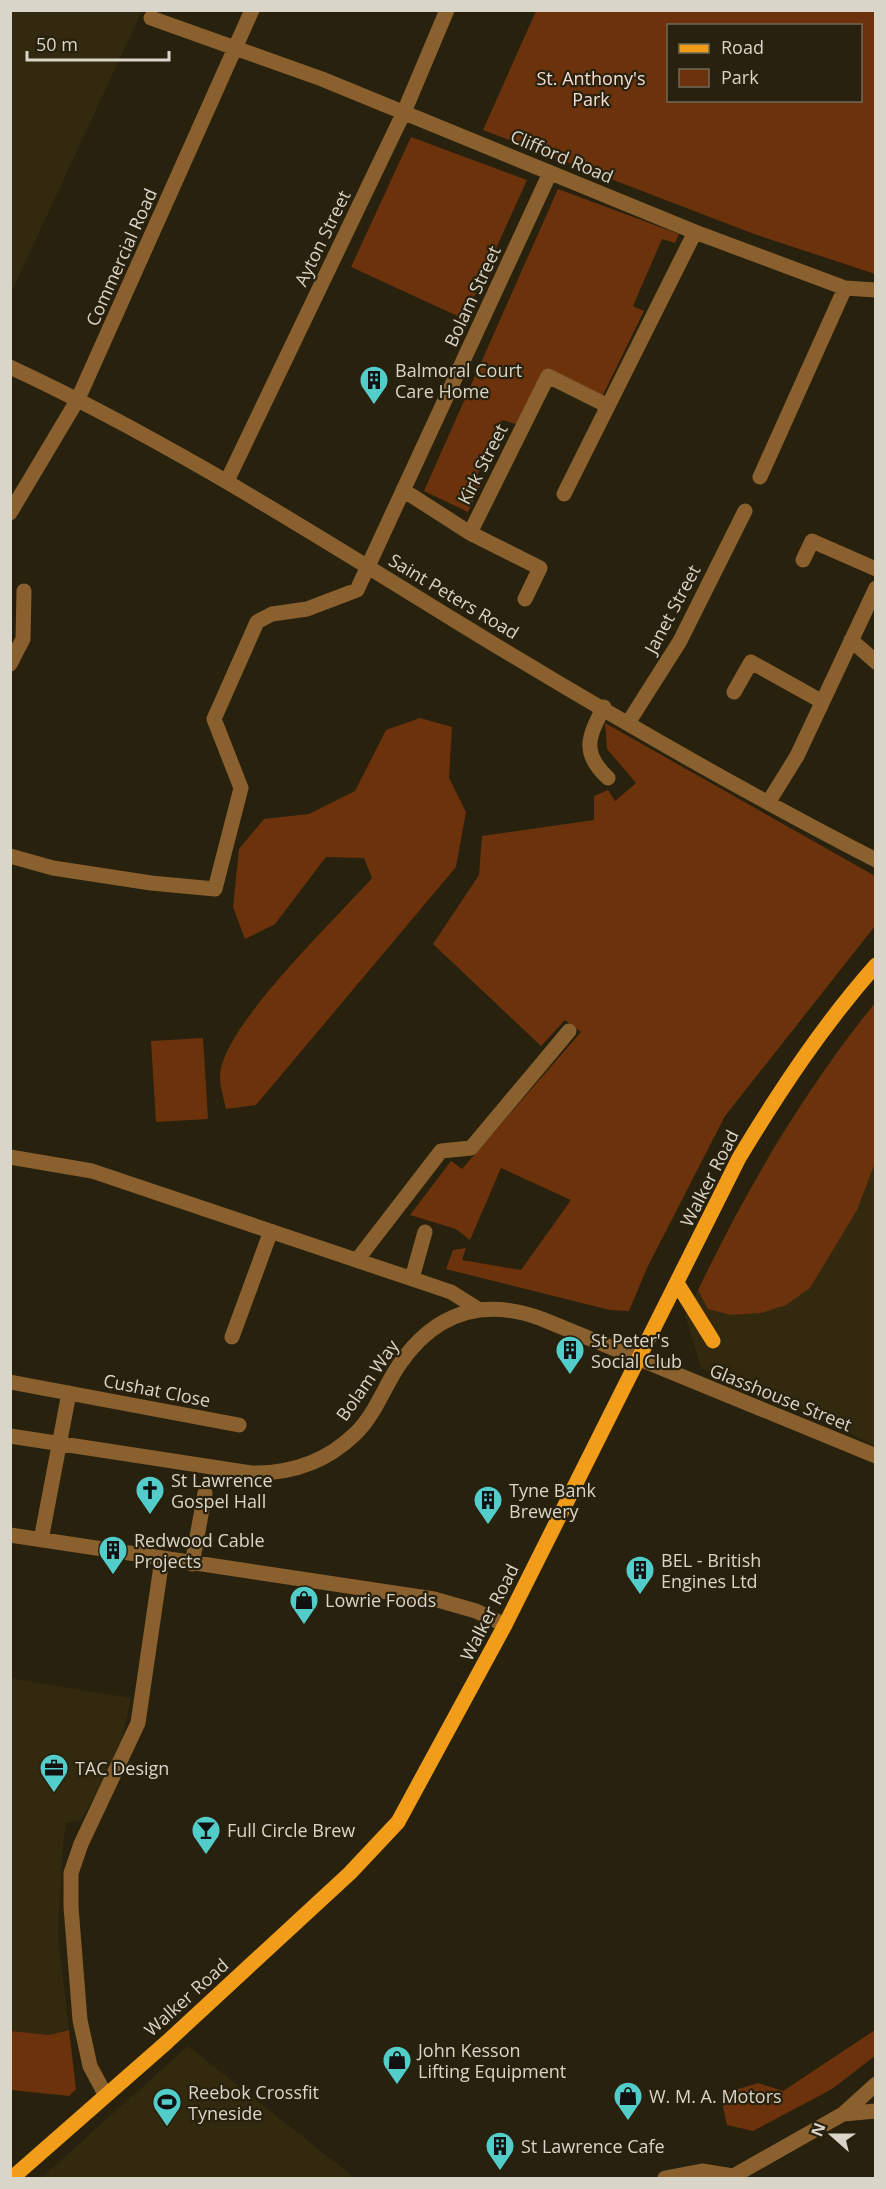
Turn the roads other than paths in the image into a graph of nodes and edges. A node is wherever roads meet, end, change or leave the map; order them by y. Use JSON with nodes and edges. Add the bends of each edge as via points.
{"nodes":[{"id":1,"x":252,"y":10,"type":"edge"},
{"id":2,"x":447,"y":10,"type":"edge"},
{"id":3,"x":152,"y":18,"type":"dead end"},
{"id":4,"x":236,"y":48,"type":"junction"},
{"id":5,"x":404,"y":112,"type":"junction"},
{"id":6,"x":550,"y":173,"type":"junction"},
{"id":7,"x":695,"y":232,"type":"junction"},
{"id":8,"x":845,"y":288,"type":"junction"},
{"id":9,"x":876,"y":290,"type":"edge"},
{"id":10,"x":10,"y":367,"type":"edge"},
{"id":11,"x":78,"y":399,"type":"junction"},
{"id":12,"x":608,"y":406,"type":"junction"},
{"id":13,"x":760,"y":477,"type":"dead end"},
{"id":14,"x":227,"y":481,"type":"junction"},
{"id":15,"x":403,"y":490,"type":"junction"},
{"id":16,"x":564,"y":494,"type":"dead end"},
{"id":17,"x":745,"y":511,"type":"dead end"},
{"id":18,"x":10,"y":513,"type":"edge"},
{"id":19,"x":470,"y":533,"type":"junction"},
{"id":20,"x":803,"y":560,"type":"dead end"},
{"id":21,"x":369,"y":567,"type":"junction"},
{"id":22,"x":876,"y":569,"type":"edge"},
{"id":23,"x":876,"y":588,"type":"edge"},
{"id":24,"x":24,"y":591,"type":"dead end"},
{"id":25,"x":525,"y":599,"type":"dead end"},
{"id":26,"x":851,"y":640,"type":"junction"},
{"id":27,"x":876,"y":662,"type":"edge"},
{"id":28,"x":10,"y":664,"type":"edge"},
{"id":29,"x":734,"y":692,"type":"dead end"},
{"id":30,"x":821,"y":701,"type":"junction"},
{"id":31,"x":604,"y":707,"type":"junction"},
{"id":32,"x":628,"y":723,"type":"junction"},
{"id":33,"x":608,"y":778,"type":"dead end"},
{"id":34,"x":771,"y":798,"type":"dead end"},
{"id":35,"x":10,"y":856,"type":"edge"},
{"id":36,"x":876,"y":860,"type":"edge"},
{"id":37,"x":876,"y":965,"type":"edge"},
{"id":38,"x":569,"y":1031,"type":"dead end"},
{"id":39,"x":10,"y":1157,"type":"edge"},
{"id":40,"x":271,"y":1231,"type":"junction"},
{"id":41,"x":424,"y":1232,"type":"dead end"},
{"id":42,"x":357,"y":1260,"type":"junction"},
{"id":43,"x":412,"y":1278,"type":"junction"},
{"id":44,"x":677,"y":1283,"type":"junction"},
{"id":45,"x":478,"y":1309,"type":"junction"},
{"id":46,"x":232,"y":1337,"type":"dead end"},
{"id":47,"x":713,"y":1341,"type":"dead end"},
{"id":48,"x":639,"y":1360,"type":"junction"},
{"id":49,"x":10,"y":1382,"type":"edge"},
{"id":50,"x":69,"y":1393,"type":"junction"},
{"id":51,"x":238,"y":1425,"type":"dead end"},
{"id":52,"x":10,"y":1436,"type":"edge"},
{"id":53,"x":59,"y":1442,"type":"junction"},
{"id":54,"x":876,"y":1456,"type":"edge"},
{"id":55,"x":205,"y":1493,"type":"dead end"},
{"id":56,"x":10,"y":1535,"type":"edge"},
{"id":57,"x":42,"y":1540,"type":"junction"},
{"id":58,"x":162,"y":1559,"type":"junction"},
{"id":59,"x":192,"y":1564,"type":"junction"},
{"id":60,"x":505,"y":1625,"type":"junction"},
{"id":61,"x":876,"y":2084,"type":"edge"},
{"id":62,"x":105,"y":2094,"type":"junction"},
{"id":63,"x":876,"y":2111,"type":"edge"},
{"id":64,"x":843,"y":2114,"type":"junction"},
{"id":65,"x":731,"y":2177,"type":"edge"},
{"id":66,"x":12,"y":2178,"type":"edge"},
{"id":67,"x":665,"y":2178,"type":"edge"}],
"edges":[{"from":1,"to":4,"type":"street","name":"Commercial Road"},
{"from":2,"to":5,"type":"street","name":"Ayton Street"},
{"from":3,"to":4,"type":"street","name":"Clifford Road"},
{"from":4,"to":5,"type":"street","name":"Clifford Road"},
{"from":4,"to":11,"type":"street","name":"Commercial Road"},
{"from":5,"to":6,"type":"street","name":"Clifford Road"},
{"from":5,"to":14,"type":"street","name":"Ayton Street"},
{"from":6,"to":7,"type":"street","name":"Clifford Road"},
{"from":6,"to":15,"type":"street","name":"Bolam Street"},
{"from":7,"to":8,"type":"street","name":"Clifford Road"},
{"from":7,"to":12,"type":"street"},
{"from":8,"to":9,"type":"street","name":"Clifford Road"},
{"from":8,"to":13,"type":"street"},
{"from":10,"to":11,"type":"street","name":"Saint Peters Road"},
{"from":11,"to":14,"type":"street","name":"Saint Peters Road"},
{"from":11,"to":18,"type":"street","name":"Commercial Road"},
{"from":12,"to":16,"type":"street"},
{"from":12,"to":19,"type":"street","name":"Kirk Street","via":[[548,376]]},
{"from":14,"to":21,"type":"street","name":"Saint Peters Road"},
{"from":15,"to":19,"type":"street","name":"Kirk Street"},
{"from":15,"to":21,"type":"street","name":"Bolam Street"},
{"from":17,"to":32,"type":"street","name":"Janet Street","via":[[680,641]]},
{"from":19,"to":25,"type":"street","name":"Kirk Street","via":[[540,567]]},
{"from":20,"to":22,"type":"street","via":[[812,541]]},
{"from":21,"to":31,"type":"street","name":"Saint Peters Road"},
{"from":21,"to":35,"type":"street","name":"Bolam Street","via":[[357,590],[307,609],[272,614],[257,622],[214,719],[241,788],[215,888],[64,870]]},
{"from":23,"to":26,"type":"street"},
{"from":24,"to":28,"type":"street","via":[[23,639]]},
{"from":26,"to":27,"type":"street"},
{"from":26,"to":30,"type":"street"},
{"from":29,"to":30,"type":"street","via":[[751,662]]},
{"from":30,"to":34,"type":"street","via":[[797,756]]},
{"from":31,"to":32,"type":"street","name":"Saint Peters Road"},
{"from":31,"to":33,"type":"street","via":[[589,734],[593,764]]},
{"from":32,"to":36,"type":"street","name":"Saint Peters Road","via":[[766,804]]},
{"from":37,"to":44,"type":"main road","name":"Walker Road","via":[[783,1085],[739,1158]]},
{"from":38,"to":42,"type":"street","via":[[471,1148],[441,1151]]},
{"from":39,"to":40,"type":"street","via":[[92,1171]]},
{"from":40,"to":42,"type":"street"},
{"from":40,"to":46,"type":"street"},
{"from":41,"to":43,"type":"street"},
{"from":42,"to":43,"type":"street"},
{"from":43,"to":45,"type":"street","via":[[451,1292]]},
{"from":44,"to":47,"type":"main road"},
{"from":44,"to":48,"type":"main road","name":"Walker Road"},
{"from":45,"to":48,"type":"street","name":"Bolam Way","via":[[501,1307],[522,1311]]},
{"from":45,"to":53,"type":"street","name":"Bolam Way","via":[[433,1329],[416,1344],[356,1433],[311,1464],[275,1474],[251,1473]]},
{"from":48,"to":54,"type":"street","name":"Glasshouse Street"},
{"from":48,"to":60,"type":"main road","name":"Walker Road"},
{"from":49,"to":50,"type":"street","name":"Cushat Close"},
{"from":50,"to":51,"type":"street","name":"Cushat Close"},
{"from":50,"to":53,"type":"street"},
{"from":52,"to":53,"type":"street","name":"Bolam Way"},
{"from":53,"to":57,"type":"street"},
{"from":55,"to":59,"type":"street"},
{"from":56,"to":57,"type":"street"},
{"from":57,"to":58,"type":"street"},
{"from":58,"to":59,"type":"street"},
{"from":58,"to":62,"type":"street","via":[[138,1724],[76,1854],[71,1873],[80,2020],[90,2066]]},
{"from":59,"to":60,"type":"street","via":[[434,1599],[476,1611]]},
{"from":60,"to":62,"type":"main road","name":"Walker Road","via":[[398,1822],[350,1873]]},
{"from":61,"to":64,"type":"street"},
{"from":62,"to":66,"type":"main road","name":"Walker Road"},
{"from":63,"to":64,"type":"street"},
{"from":64,"to":65,"type":"street"},
{"from":65,"to":67,"type":"street","via":[[702,2171]]}]}
